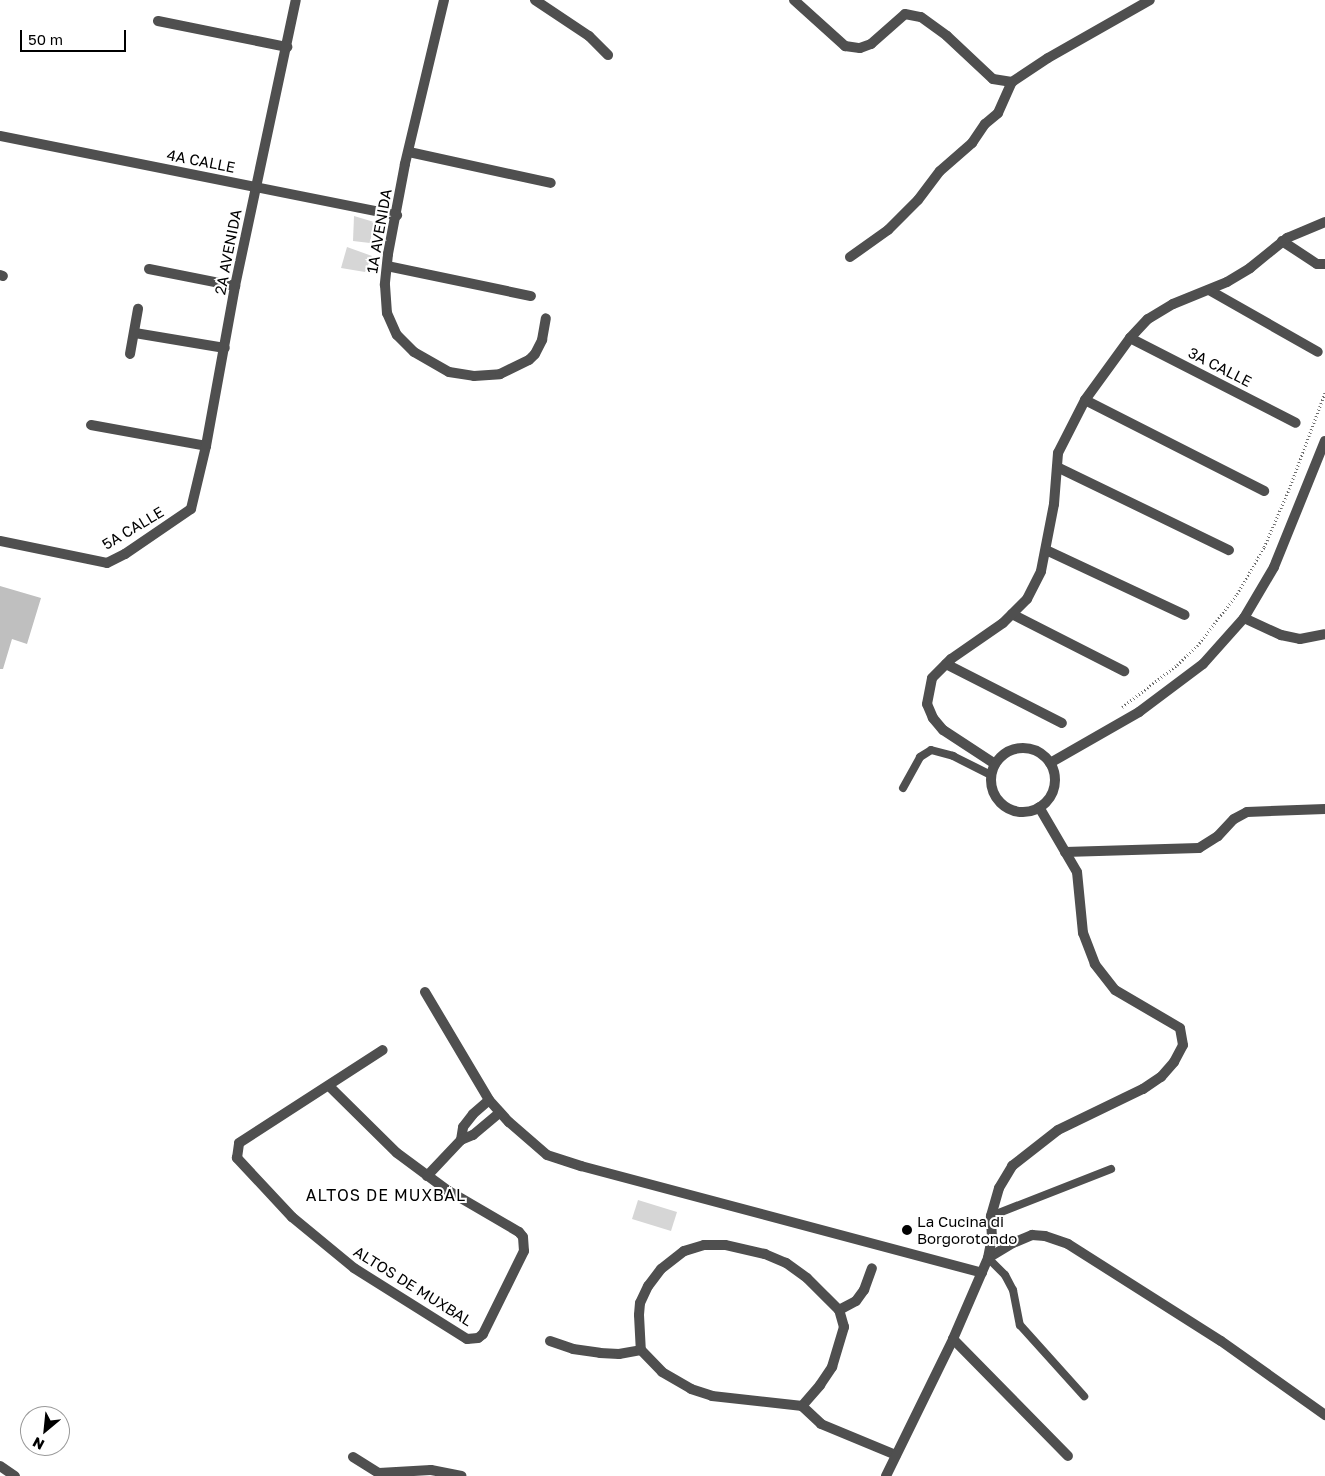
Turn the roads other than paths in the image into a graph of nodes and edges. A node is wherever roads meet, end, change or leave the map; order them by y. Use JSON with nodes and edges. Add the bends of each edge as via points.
{"nodes":[{"id":1,"x":296,"y":0,"type":"edge"},
{"id":2,"x":444,"y":0,"type":"edge"},
{"id":3,"x":535,"y":0,"type":"edge"},
{"id":4,"x":794,"y":0,"type":"edge"},
{"id":5,"x":1150,"y":0,"type":"edge"},
{"id":6,"x":158,"y":21,"type":"dead end"},
{"id":7,"x":287,"y":48,"type":"junction"},
{"id":8,"x":608,"y":56,"type":"dead end"},
{"id":9,"x":1012,"y":82,"type":"junction"},
{"id":10,"x":0,"y":136,"type":"edge"},
{"id":11,"x":409,"y":152,"type":"junction"},
{"id":12,"x":551,"y":183,"type":"dead end"},
{"id":13,"x":256,"y":188,"type":"junction"},
{"id":14,"x":397,"y":215,"type":"junction"},
{"id":15,"x":1325,"y":222,"type":"edge"},
{"id":16,"x":1282,"y":241,"type":"junction"},
{"id":17,"x":850,"y":257,"type":"dead end"},
{"id":18,"x":1325,"y":264,"type":"edge"},
{"id":19,"x":387,"y":266,"type":"junction"},
{"id":20,"x":150,"y":269,"type":"dead end"},
{"id":21,"x":236,"y":286,"type":"junction"},
{"id":22,"x":1209,"y":290,"type":"junction"},
{"id":23,"x":531,"y":296,"type":"dead end"},
{"id":24,"x":138,"y":309,"type":"dead end"},
{"id":25,"x":546,"y":318,"type":"dead end"},
{"id":26,"x":135,"y":334,"type":"junction"},
{"id":27,"x":1130,"y":338,"type":"junction"},
{"id":28,"x":225,"y":348,"type":"junction"},
{"id":29,"x":1318,"y":352,"type":"dead end"},
{"id":30,"x":130,"y":354,"type":"dead end"},
{"id":31,"x":1085,"y":400,"type":"junction"},
{"id":32,"x":1296,"y":423,"type":"dead end"},
{"id":33,"x":91,"y":425,"type":"dead end"},
{"id":34,"x":1325,"y":441,"type":"edge"},
{"id":35,"x":206,"y":446,"type":"junction"},
{"id":36,"x":1057,"y":467,"type":"junction"},
{"id":37,"x":1264,"y":491,"type":"dead end"},
{"id":38,"x":191,"y":509,"type":"joint"},
{"id":39,"x":0,"y":541,"type":"edge"},
{"id":40,"x":1046,"y":550,"type":"junction"},
{"id":41,"x":1229,"y":550,"type":"dead end"},
{"id":42,"x":1012,"y":614,"type":"junction"},
{"id":43,"x":1185,"y":615,"type":"dead end"},
{"id":44,"x":1244,"y":618,"type":"junction"},
{"id":45,"x":1325,"y":625,"type":"edge"},
{"id":46,"x":1323,"y":635,"type":"edge"},
{"id":47,"x":946,"y":664,"type":"junction"},
{"id":48,"x":1124,"y":671,"type":"dead end"},
{"id":49,"x":1062,"y":722,"type":"dead end"},
{"id":50,"x":1050,"y":763,"type":"junction"},
{"id":51,"x":995,"y":764,"type":"junction"},
{"id":52,"x":991,"y":775,"type":"junction"},
{"id":53,"x":903,"y":788,"type":"dead end"},
{"id":54,"x":1039,"y":807,"type":"junction"},
{"id":55,"x":1325,"y":809,"type":"edge"},
{"id":56,"x":1065,"y":852,"type":"junction"},
{"id":57,"x":425,"y":992,"type":"dead end"},
{"id":58,"x":383,"y":1050,"type":"dead end"},
{"id":59,"x":329,"y":1086,"type":"junction"},
{"id":60,"x":489,"y":1100,"type":"junction"},
{"id":61,"x":500,"y":1112,"type":"junction"},
{"id":62,"x":461,"y":1140,"type":"junction"},
{"id":63,"x":1111,"y":1169,"type":"dead end"},
{"id":64,"x":427,"y":1176,"type":"junction"},
{"id":65,"x":991,"y":1216,"type":"junction"},
{"id":66,"x":988,"y":1258,"type":"junction"},
{"id":67,"x":872,"y":1268,"type":"dead end"},
{"id":68,"x":982,"y":1273,"type":"junction"},
{"id":69,"x":839,"y":1310,"type":"junction"},
{"id":70,"x":953,"y":1339,"type":"junction"},
{"id":71,"x":550,"y":1341,"type":"dead end"},
{"id":72,"x":641,"y":1350,"type":"junction"},
{"id":73,"x":1084,"y":1396,"type":"dead end"},
{"id":74,"x":802,"y":1406,"type":"junction"},
{"id":75,"x":1325,"y":1415,"type":"edge"},
{"id":76,"x":896,"y":1455,"type":"junction"},
{"id":77,"x":1068,"y":1456,"type":"dead end"},
{"id":78,"x":353,"y":1457,"type":"dead end"},
{"id":79,"x":0,"y":1466,"type":"edge"},
{"id":80,"x":15,"y":1476,"type":"edge"},
{"id":81,"x":461,"y":1476,"type":"edge"},
{"id":82,"x":886,"y":1476,"type":"edge"}],
"edges":[{"from":1,"to":7,"type":"street","name":"2A AVENIDA"},
{"from":2,"to":11,"type":"street","name":"1A AVENIDA"},
{"from":3,"to":8,"type":"street","via":[[589,36]]},
{"from":4,"to":9,"type":"street","via":[[845,46],[860,48],[871,44],[905,14],[921,17],[947,36],[993,79]]},
{"from":5,"to":9,"type":"street"},
{"from":6,"to":7,"type":"street"},
{"from":7,"to":13,"type":"street","name":"2A AVENIDA"},
{"from":9,"to":17,"type":"street","via":[[998,112],[972,143],[940,170],[918,200],[888,230]]},
{"from":10,"to":13,"type":"street","name":"4A CALLE"},
{"from":11,"to":12,"type":"street"},
{"from":11,"to":14,"type":"street","name":"1A AVENIDA"},
{"from":13,"to":14,"type":"street","name":"4A CALLE"},
{"from":13,"to":21,"type":"street","name":"2A AVENIDA"},
{"from":14,"to":19,"type":"street","name":"1A AVENIDA"},
{"from":15,"to":16,"type":"street"},
{"from":16,"to":18,"type":"street","via":[[1317,264]]},
{"from":16,"to":22,"type":"street","via":[[1238,276]]},
{"from":19,"to":23,"type":"street"},
{"from":19,"to":25,"type":"street","name":"1A AVENIDA","via":[[387,313],[397,335],[414,352],[449,372],[487,376],[522,364],[536,354]]},
{"from":20,"to":21,"type":"street"},
{"from":21,"to":28,"type":"street","name":"2A AVENIDA"},
{"from":22,"to":27,"type":"street","via":[[1160,310]]},
{"from":22,"to":29,"type":"street"},
{"from":24,"to":26,"type":"street"},
{"from":26,"to":28,"type":"street"},
{"from":26,"to":30,"type":"street"},
{"from":27,"to":31,"type":"street"},
{"from":27,"to":32,"type":"street","name":"3A CALLE"},
{"from":28,"to":35,"type":"street","name":"2A AVENIDA"},
{"from":31,"to":36,"type":"street","via":[[1058,453]]},
{"from":31,"to":37,"type":"street"},
{"from":33,"to":35,"type":"street"},
{"from":34,"to":44,"type":"street","via":[[1274,567]]},
{"from":35,"to":38,"type":"street","name":"2A AVENIDA"},
{"from":36,"to":40,"type":"street"},
{"from":36,"to":41,"type":"street"},
{"from":38,"to":39,"type":"street","name":"5A CALLE","via":[[126,554],[107,563]]},
{"from":40,"to":42,"type":"street","via":[[1031,592]]},
{"from":40,"to":43,"type":"street"},
{"from":42,"to":47,"type":"street","via":[[1003,624]]},
{"from":42,"to":48,"type":"street"},
{"from":44,"to":46,"type":"street","via":[[1281,636],[1300,639]]},
{"from":44,"to":50,"type":"street","via":[[1203,664],[1139,712]]},
{"from":45,"to":46,"type":"street"},
{"from":47,"to":49,"type":"street"},
{"from":47,"to":51,"type":"street","via":[[932,678],[927,704],[933,718],[943,730]]},
{"from":50,"to":51,"type":"street","via":[[1029,748],[1016,748]]},
{"from":50,"to":54,"type":"street","via":[[1054,788]]},
{"from":51,"to":52,"type":"street"},
{"from":52,"to":53,"type":"lane","via":[[953,756],[931,750],[920,757]]},
{"from":52,"to":54,"type":"street","via":[[996,798],[1005,806],[1016,811]]},
{"from":54,"to":56,"type":"street"},
{"from":55,"to":56,"type":"street","via":[[1247,812],[1234,818],[1218,836],[1199,848]]},
{"from":56,"to":65,"type":"street","via":[[1077,872],[1083,933],[1095,964],[1115,990],[1180,1028],[1183,1044],[1162,1077],[1058,1130],[1012,1166],[999,1188]]},
{"from":57,"to":60,"type":"street"},
{"from":58,"to":59,"type":"street","name":"ALTOS DE MUXBAL"},
{"from":59,"to":64,"type":"street","name":"ALTOS DE MUXBAL","via":[[397,1153]]},
{"from":59,"to":64,"type":"street","name":"ALTOS DE MUXBAL","via":[[239,1143],[237,1158],[292,1217],[354,1268],[467,1339],[476,1339],[483,1334],[524,1251],[525,1240],[519,1232]]},
{"from":60,"to":61,"type":"street"},
{"from":60,"to":62,"type":"street","via":[[463,1127]]},
{"from":61,"to":62,"type":"street","via":[[473,1135]]},
{"from":61,"to":68,"type":"street","via":[[539,1150],[558,1160]]},
{"from":62,"to":64,"type":"street"},
{"from":63,"to":65,"type":"lane"},
{"from":65,"to":66,"type":"street","via":[[992,1238]]},
{"from":66,"to":68,"type":"street"},
{"from":66,"to":73,"type":"lane","via":[[1005,1275],[1013,1290],[1020,1325]]},
{"from":66,"to":75,"type":"street","via":[[1032,1235],[1068,1244],[1221,1342]]},
{"from":67,"to":69,"type":"street","via":[[856,1301]]},
{"from":68,"to":70,"type":"street"},
{"from":69,"to":72,"type":"street","via":[[786,1263],[745,1248],[704,1246],[684,1251],[673,1258],[648,1286],[640,1303]]},
{"from":69,"to":74,"type":"street","via":[[844,1327],[832,1367]]},
{"from":70,"to":76,"type":"street"},
{"from":70,"to":77,"type":"street"},
{"from":71,"to":72,"type":"street","via":[[600,1354]]},
{"from":72,"to":74,"type":"street","via":[[673,1380],[698,1391],[738,1401]]},
{"from":74,"to":76,"type":"street","via":[[821,1424]]},
{"from":76,"to":82,"type":"street"},
{"from":78,"to":81,"type":"street","via":[[379,1473],[431,1470]]},
{"from":79,"to":80,"type":"street"}]}
